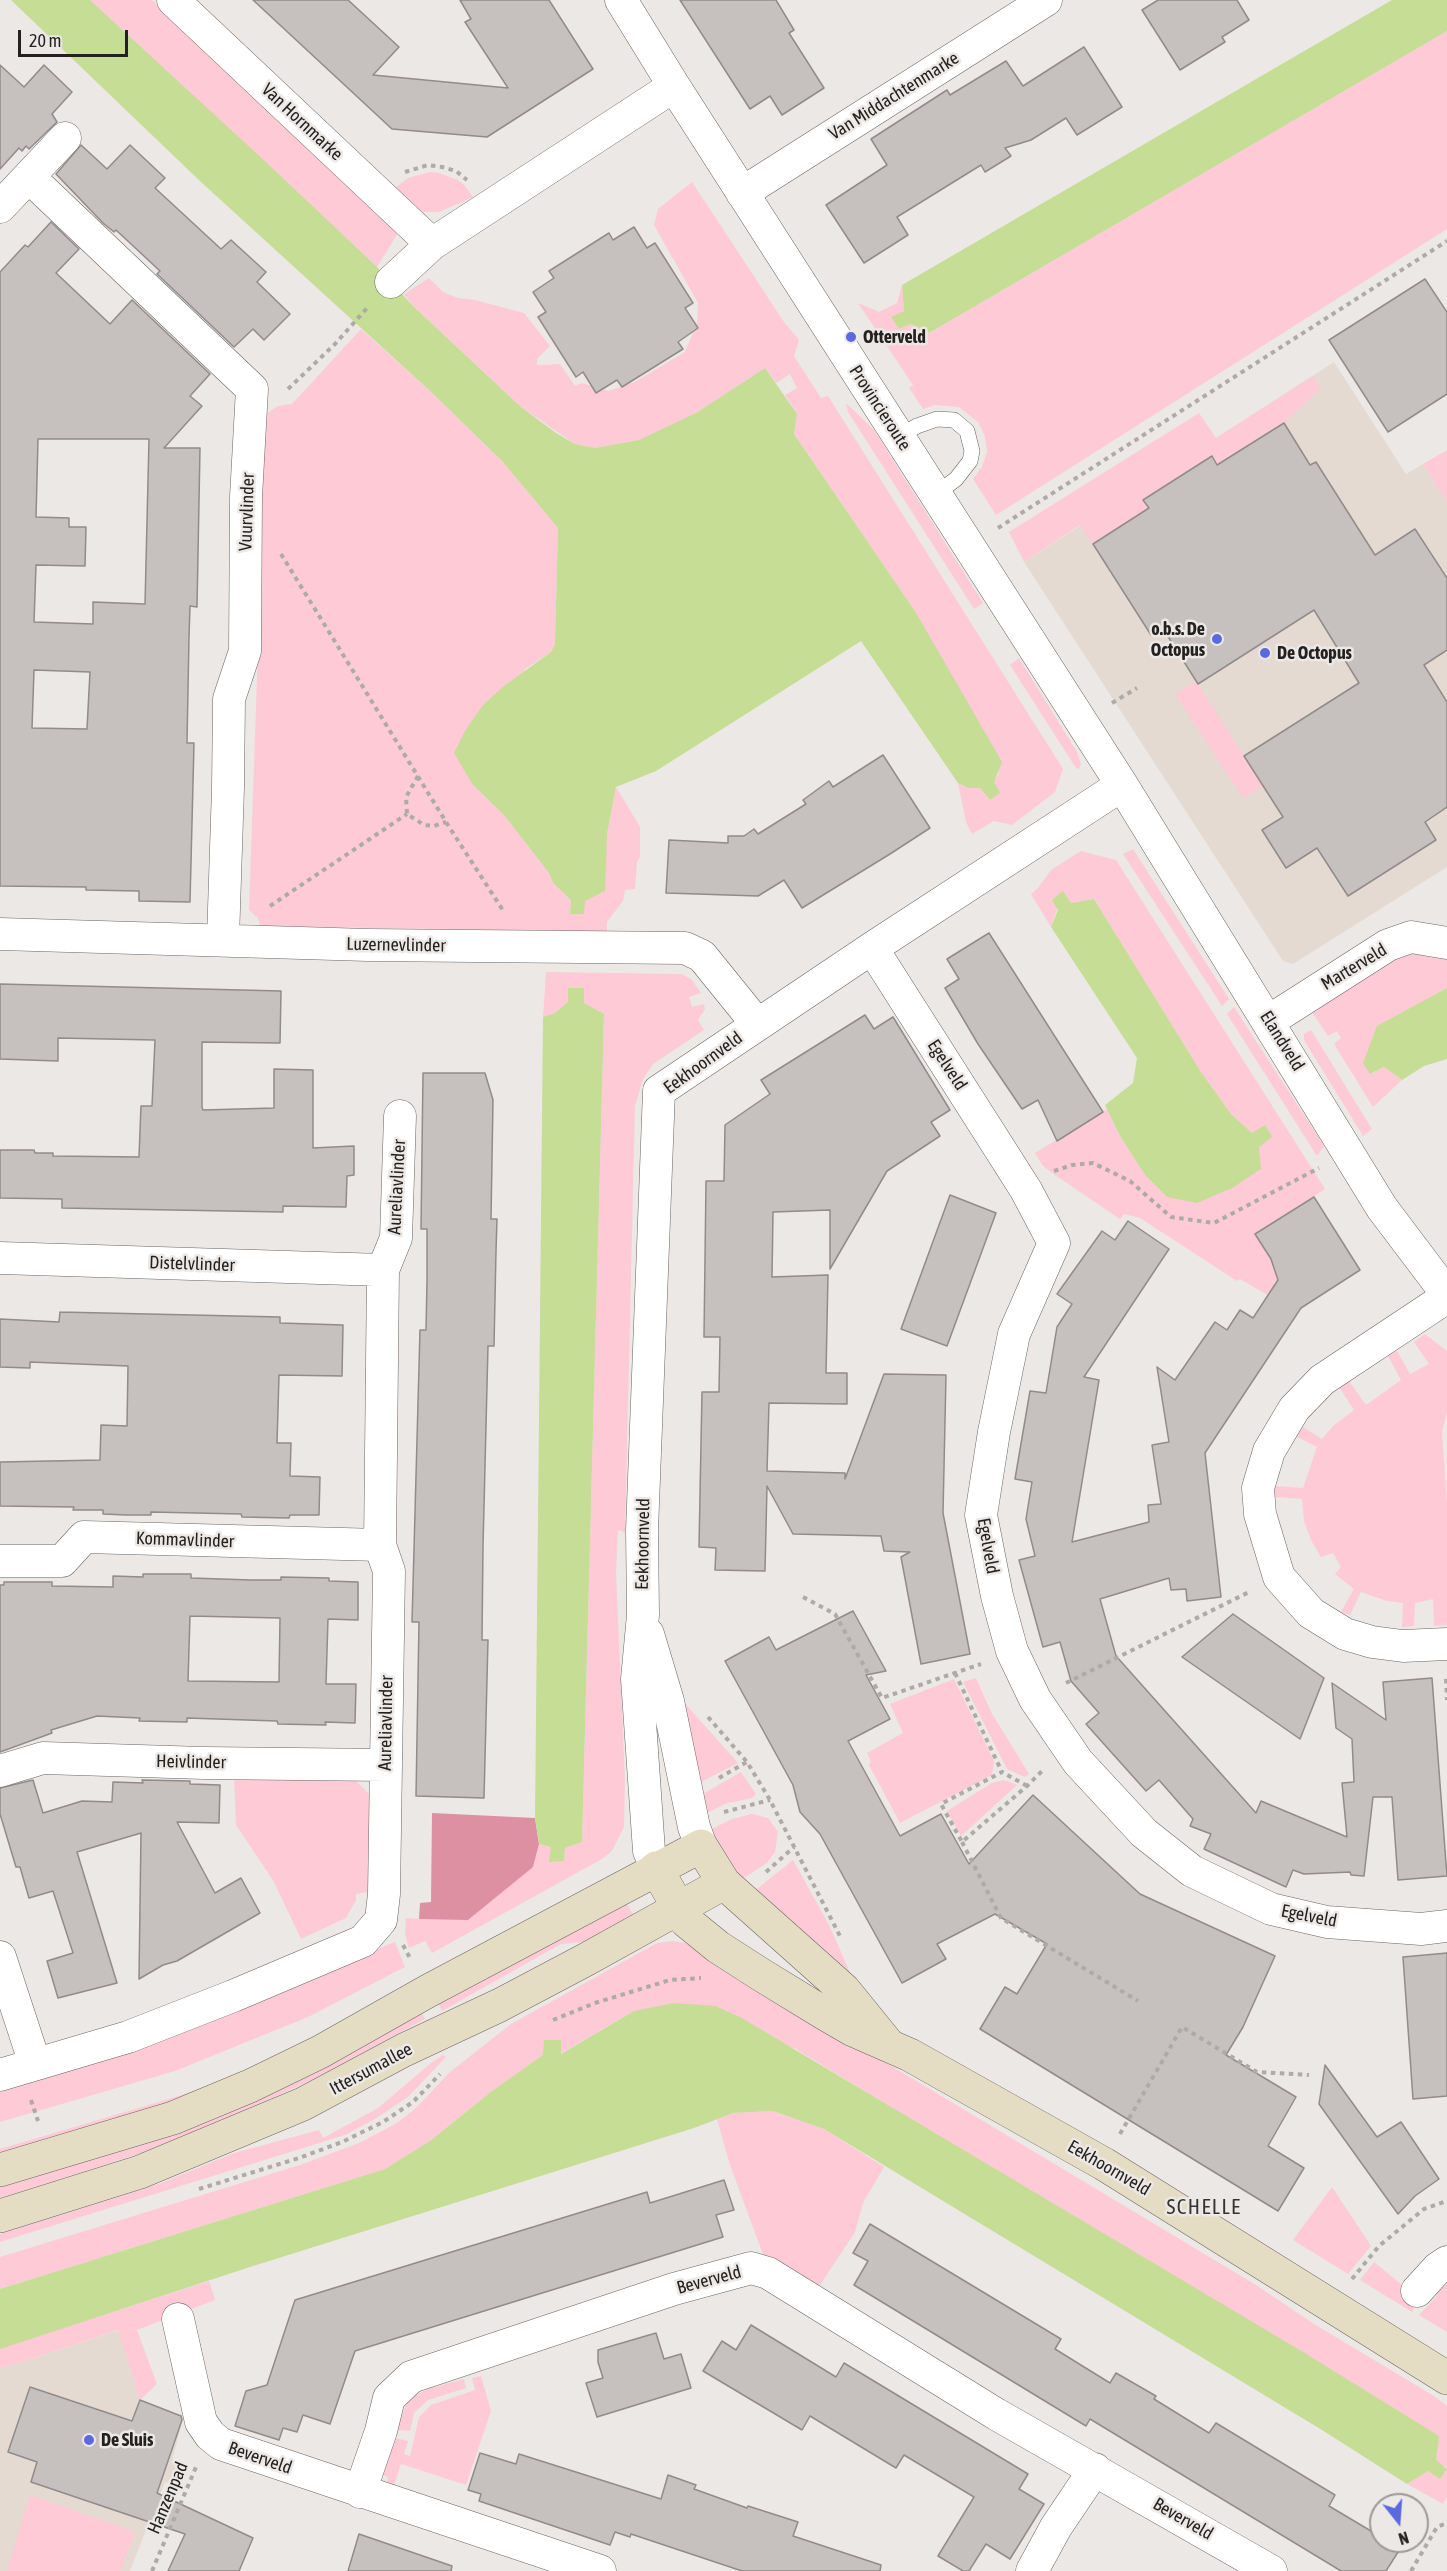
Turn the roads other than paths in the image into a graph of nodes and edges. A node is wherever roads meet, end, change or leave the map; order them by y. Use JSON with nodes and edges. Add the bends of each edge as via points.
{"nodes":[{"id":1,"x":173,"y":0,"type":"edge"},
{"id":2,"x":621,"y":0,"type":"edge"},
{"id":3,"x":1042,"y":1,"type":"edge"},
{"id":4,"x":674,"y":86,"type":"junction"},
{"id":5,"x":64,"y":138,"type":"dead end"},
{"id":6,"x":29,"y":177,"type":"junction"},
{"id":7,"x":742,"y":193,"type":"junction"},
{"id":8,"x":0,"y":207,"type":"edge"},
{"id":9,"x":432,"y":244,"type":"junction"},
{"id":10,"x":391,"y":282,"type":"road end"},
{"id":11,"x":898,"y":436,"type":"junction"},
{"id":12,"x":936,"y":494,"type":"junction"},
{"id":13,"x":1122,"y":785,"type":"junction"},
{"id":14,"x":0,"y":934,"type":"edge"},
{"id":15,"x":222,"y":939,"type":"junction"},
{"id":16,"x":1447,"y":943,"type":"edge"},
{"id":17,"x":872,"y":948,"type":"junction"},
{"id":18,"x":1269,"y":1021,"type":"junction"},
{"id":19,"x":757,"y":1024,"type":"junction"},
{"id":20,"x":400,"y":1116,"type":"dead end"},
{"id":21,"x":0,"y":1258,"type":"edge"},
{"id":22,"x":383,"y":1270,"type":"junction"},
{"id":23,"x":1447,"y":1295,"type":"edge"},
{"id":24,"x":380,"y":1545,"type":"junction"},
{"id":25,"x":0,"y":1561,"type":"edge"},
{"id":26,"x":643,"y":1616,"type":"junction"},
{"id":27,"x":1447,"y":1644,"type":"edge"},
{"id":28,"x":385,"y":1765,"type":"junction"},
{"id":29,"x":0,"y":1771,"type":"edge"},
{"id":30,"x":701,"y":1846,"type":"junction"},
{"id":31,"x":656,"y":1868,"type":"junction"},
{"id":32,"x":724,"y":1883,"type":"junction"},
{"id":33,"x":679,"y":1909,"type":"junction"},
{"id":34,"x":1447,"y":1926,"type":"edge"},
{"id":35,"x":0,"y":1957,"type":"edge"},
{"id":36,"x":888,"y":2043,"type":"junction"},
{"id":37,"x":35,"y":2064,"type":"junction"},
{"id":38,"x":0,"y":2075,"type":"edge"},
{"id":39,"x":0,"y":2170,"type":"edge"},
{"id":40,"x":0,"y":2216,"type":"edge"},
{"id":41,"x":1447,"y":2262,"type":"edge"},
{"id":42,"x":1417,"y":2291,"type":"dead end"},
{"id":43,"x":178,"y":2319,"type":"dead end"},
{"id":44,"x":1447,"y":2378,"type":"edge"},
{"id":45,"x":1095,"y":2469,"type":"junction"},
{"id":46,"x":360,"y":2492,"type":"junction"},
{"id":47,"x":600,"y":2571,"type":"edge"},
{"id":48,"x":1032,"y":2571,"type":"edge"},
{"id":49,"x":1271,"y":2571,"type":"edge"}],
"edges":[{"from":1,"to":9,"type":"street","name":"Van Hornmarke"},
{"from":2,"to":4,"type":"street","name":"Provincieroute"},
{"from":3,"to":7,"type":"street","name":"Van Middachtenmarke"},
{"from":4,"to":7,"type":"street","name":"Provincieroute"},
{"from":4,"to":9,"type":"street"},
{"from":5,"to":6,"type":"street"},
{"from":6,"to":8,"type":"street"},
{"from":6,"to":15,"type":"street","name":"Vuurvlinder","via":[[252,389],[246,497],[245,651],[229,699]]},
{"from":7,"to":11,"type":"street","name":"Provincieroute"},
{"from":9,"to":10,"type":"street"},
{"from":11,"to":12,"type":"street","name":"Provincieroute"},
{"from":11,"to":12,"type":"lane","via":[[937,419],[954,420],[968,431],[970,461],[956,479]]},
{"from":12,"to":13,"type":"street","name":"Provincieroute"},
{"from":13,"to":17,"type":"street","name":"Eekhoornveld"},
{"from":13,"to":18,"type":"street","name":"Elandveld"},
{"from":14,"to":15,"type":"street","name":"Luzernevlinder"},
{"from":15,"to":19,"type":"street","name":"Luzernevlinder","via":[[368,945],[685,948],[702,956]]},
{"from":16,"to":18,"type":"street","name":"Marterveld","via":[[1411,937],[1388,945]]},
{"from":17,"to":19,"type":"street","name":"Eekhoornveld"},
{"from":17,"to":34,"type":"street","name":"Egelveld","via":[[1026,1190],[1054,1243],[1014,1334],[981,1515],[1012,1651],[1035,1699],[1078,1762],[1144,1833],[1192,1871],[1271,1909],[1327,1922],[1421,1929]]},
{"from":18,"to":23,"type":"street","name":"Elandveld","via":[[1382,1208]]},
{"from":19,"to":26,"type":"street","name":"Eekhoornveld","via":[[659,1091],[642,1530]]},
{"from":20,"to":22,"type":"street","name":"Aureliavlinder","via":[[396,1238]]},
{"from":21,"to":22,"type":"street","name":"Distelvlinder"},
{"from":22,"to":24,"type":"street","name":"Aureliavlinder"},
{"from":23,"to":27,"type":"street","name":"Elandveld","via":[[1322,1380],[1294,1409],[1269,1451],[1258,1488],[1260,1515],[1279,1577],[1311,1613],[1346,1634],[1372,1642],[1402,1646]]},
{"from":24,"to":25,"type":"street","name":"Kommavlinder","via":[[84,1537],[62,1561]]},
{"from":24,"to":28,"type":"street","name":"Aureliavlinder","via":[[389,1571]]},
{"from":26,"to":30,"type":"street","name":"Eekhoornveld","via":[[668,1701]]},
{"from":26,"to":31,"type":"street","name":"Eekhoornveld","via":[[637,1679],[649,1851]]},
{"from":28,"to":29,"type":"street","name":"Heivlinder","via":[[43,1758]]},
{"from":28,"to":37,"type":"street","name":"Aureliavlinder","via":[[381,1920],[363,1941],[128,2037]]},
{"from":30,"to":31,"type":"street"},
{"from":30,"to":32,"type":"street","name":"Eekhoornveld"},
{"from":31,"to":33,"type":"street","name":"Eekhoornveld"},
{"from":31,"to":39,"type":"street","via":[[320,2052],[250,2086],[173,2118]]},
{"from":32,"to":33,"type":"street","name":"Ittersumallee"},
{"from":32,"to":36,"type":"street","name":"Eekhoornveld","via":[[844,1990]]},
{"from":33,"to":36,"type":"street","name":"Eekhoornveld","via":[[686,1921],[760,1974],[853,2030]]},
{"from":33,"to":40,"type":"street","name":"Ittersumallee","via":[[303,2104],[140,2172]]},
{"from":35,"to":37,"type":"street"},
{"from":36,"to":44,"type":"street","name":"Eekhoornveld","via":[[1104,2164]]},
{"from":37,"to":38,"type":"street"},
{"from":41,"to":42,"type":"street"},
{"from":43,"to":46,"type":"street","name":"Beverveld","via":[[201,2422],[210,2435],[221,2444]]},
{"from":45,"to":46,"type":"street","name":"Beverveld","via":[[996,2414],[768,2273],[751,2268],[674,2289],[411,2378],[389,2398]]},
{"from":45,"to":48,"type":"street"},
{"from":45,"to":49,"type":"street","name":"Beverveld"},
{"from":46,"to":47,"type":"street","name":"Beverveld"}]}
